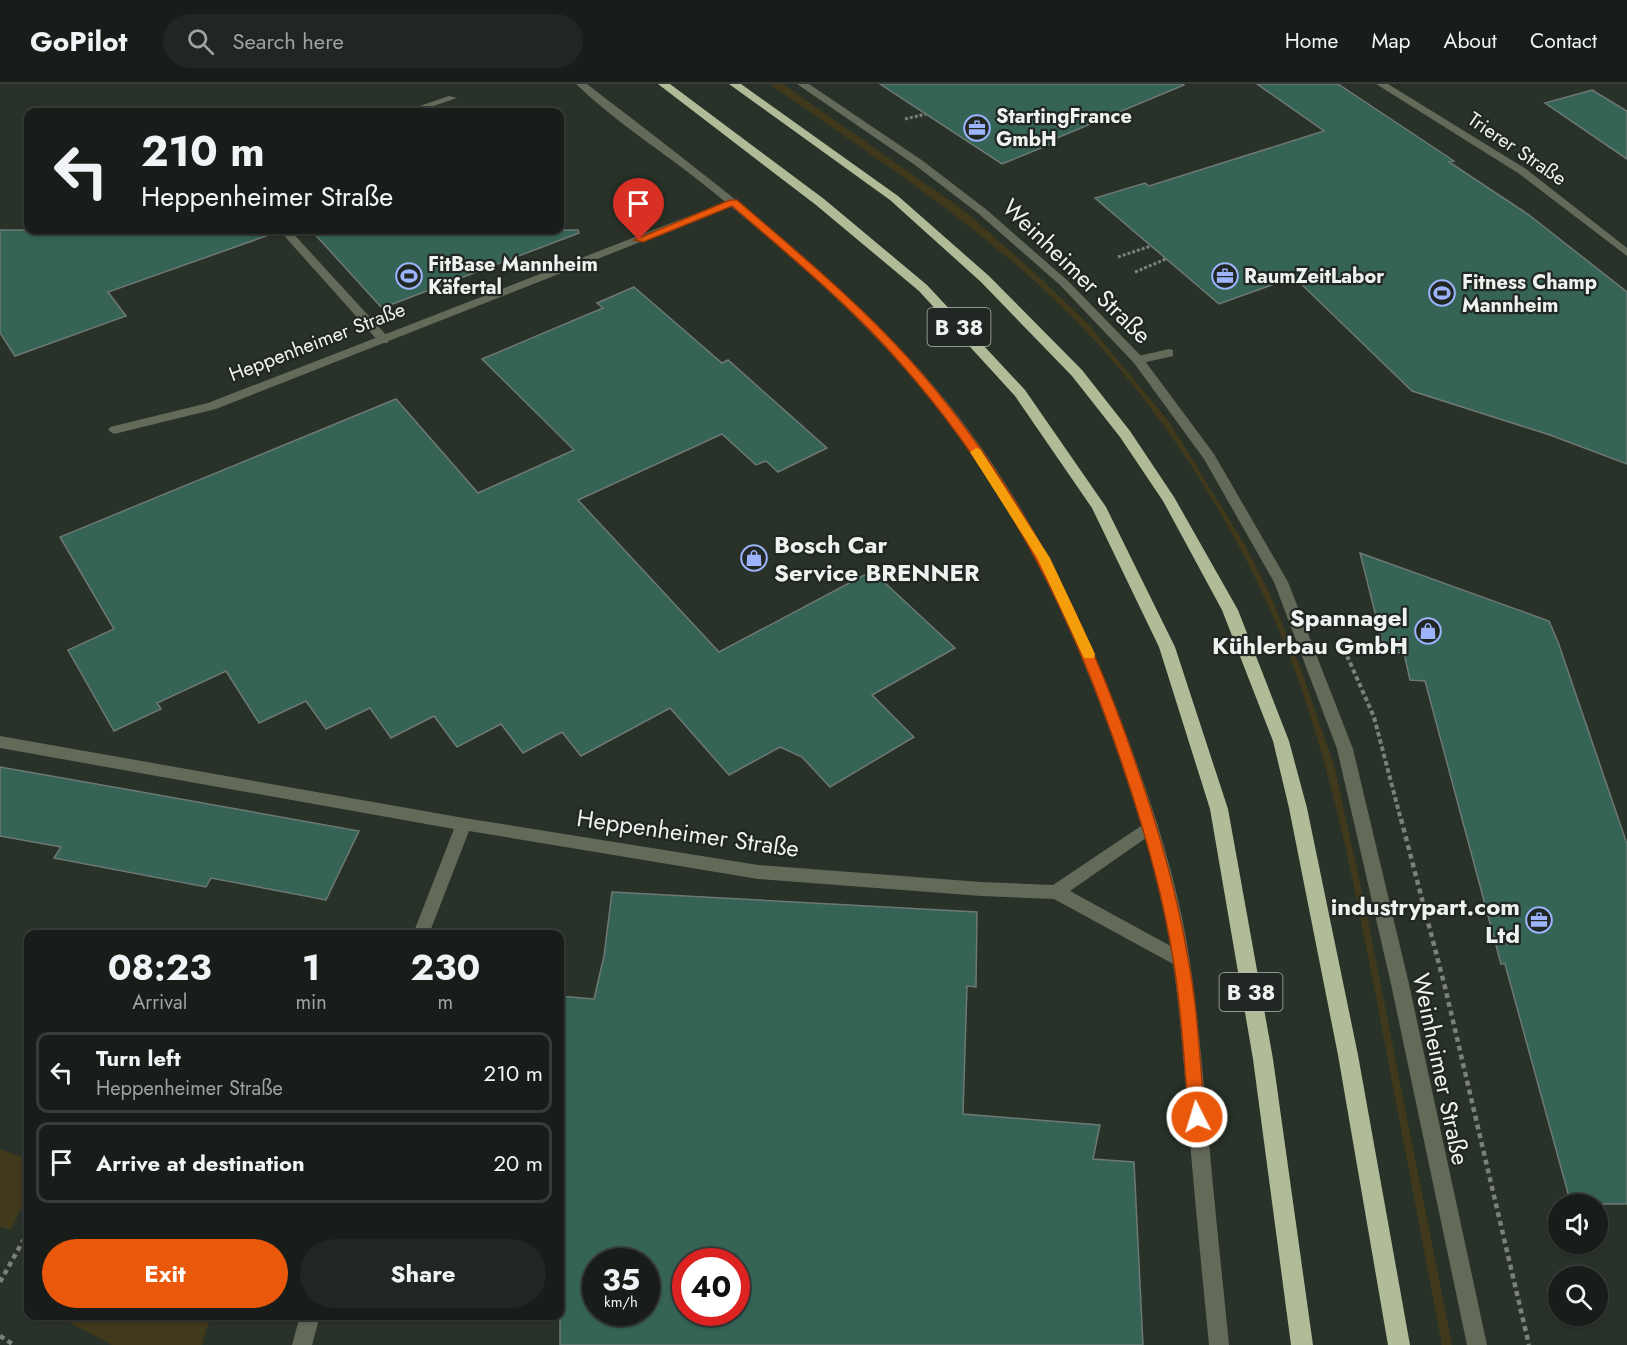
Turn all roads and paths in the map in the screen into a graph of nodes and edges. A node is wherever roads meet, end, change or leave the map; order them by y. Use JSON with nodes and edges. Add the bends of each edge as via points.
{"nodes":[{"id":1,"x":581,"y":84,"type":"edge"},
{"id":2,"x":663,"y":84,"type":"edge"},
{"id":3,"x":734,"y":84,"type":"edge"},
{"id":4,"x":802,"y":84,"type":"edge"},
{"id":5,"x":1381,"y":84,"type":"edge"},
{"id":6,"x":452,"y":98,"type":"dead end"},
{"id":7,"x":420,"y":108,"type":"edge"},
{"id":8,"x":926,"y":114,"type":"dead end"},
{"id":9,"x":913,"y":116,"type":"dead end"},
{"id":10,"x":733,"y":202,"type":"junction"},
{"id":11,"x":288,"y":234,"type":"edge"},
{"id":12,"x":1151,"y":246,"type":"dead end"},
{"id":13,"x":1627,"y":253,"type":"edge"},
{"id":14,"x":1118,"y":257,"type":"dead end"},
{"id":15,"x":1166,"y":259,"type":"dead end"},
{"id":16,"x":1135,"y":272,"type":"dead end"},
{"id":17,"x":384,"y":340,"type":"junction"},
{"id":18,"x":1170,"y":353,"type":"dead end"},
{"id":19,"x":1138,"y":360,"type":"junction"},
{"id":20,"x":114,"y":430,"type":"dead end"},
{"id":21,"x":0,"y":742,"type":"edge"},
{"id":22,"x":464,"y":824,"type":"junction"},
{"id":23,"x":1150,"y":826,"type":"junction"},
{"id":24,"x":1056,"y":892,"type":"junction"},
{"id":25,"x":423,"y":930,"type":"edge"},
{"id":26,"x":1181,"y":960,"type":"junction"},
{"id":27,"x":24,"y":1239,"type":"edge"},
{"id":28,"x":0,"y":1281,"type":"edge"},
{"id":29,"x":309,"y":1320,"type":"edge"},
{"id":30,"x":0,"y":1336,"type":"edge"},
{"id":31,"x":14,"y":1345,"type":"edge"},
{"id":32,"x":302,"y":1345,"type":"edge"},
{"id":33,"x":1219,"y":1345,"type":"edge"},
{"id":34,"x":1302,"y":1345,"type":"edge"},
{"id":35,"x":1399,"y":1345,"type":"edge"},
{"id":36,"x":1477,"y":1345,"type":"edge"}],
"edges":[{"from":1,"to":10,"type":"street"},
{"from":2,"to":34,"type":"highway","number":"B 38","via":[[820,202],[923,288],[1020,393],[1100,507],[1167,647],[1219,808],[1263,1059]]},
{"from":3,"to":35,"type":"highway","number":"B 38","via":[[894,198],[985,279],[1077,373],[1125,434],[1168,500],[1230,610],[1281,741],[1298,808],[1348,1055]]},
{"from":4,"to":19,"type":"street","name":"Weinheimer Straße","via":[[919,163],[982,212],[1064,283]]},
{"from":5,"to":13,"type":"street","name":"Trierer Straße","via":[[1522,171]]},
{"from":6,"to":7,"type":"street"},
{"from":8,"to":9,"type":"path"},
{"from":10,"to":17,"type":"street","name":"Heppenheimer Straße"},
{"from":10,"to":23,"type":"street","via":[[842,295],[906,362],[991,473],[1043,558],[1087,649]]},
{"from":11,"to":17,"type":"street"},
{"from":12,"to":14,"type":"path"},
{"from":15,"to":16,"type":"path"},
{"from":17,"to":20,"type":"street","name":"Heppenheimer Straße","via":[[212,406]]},
{"from":18,"to":19,"type":"street"},
{"from":19,"to":36,"type":"street","name":"Weinheimer Straße","via":[[1209,457],[1281,582],[1346,749]]},
{"from":21,"to":22,"type":"street","name":"Heppenheimer Straße"},
{"from":22,"to":24,"type":"street","name":"Heppenheimer Straße","via":[[758,872]]},
{"from":22,"to":25,"type":"street"},
{"from":23,"to":24,"type":"street"},
{"from":23,"to":26,"type":"street"},
{"from":24,"to":26,"type":"street"},
{"from":26,"to":33,"type":"street"},
{"from":27,"to":28,"type":"path"},
{"from":29,"to":32,"type":"street"},
{"from":30,"to":31,"type":"path"}]}
